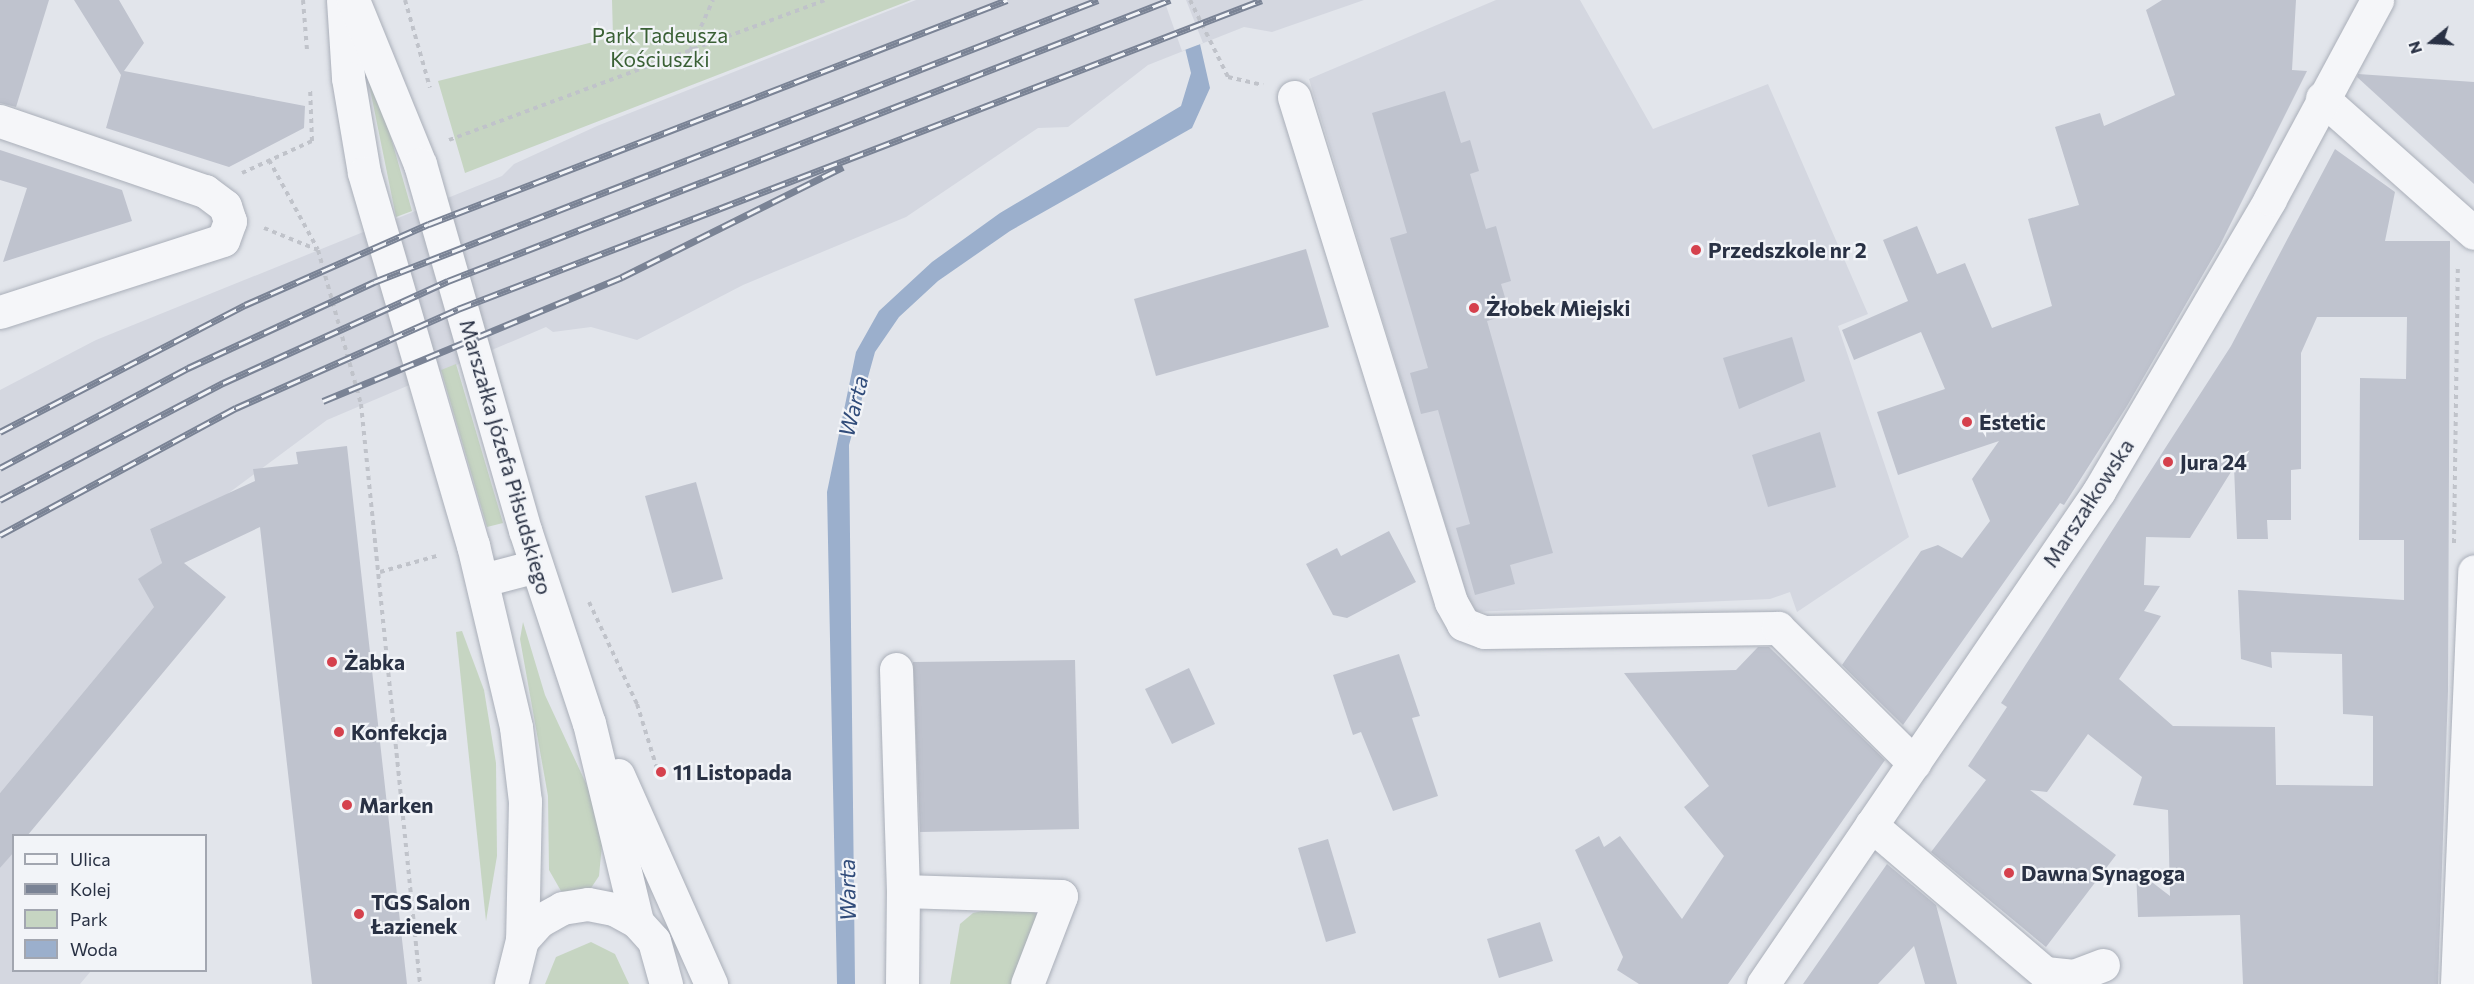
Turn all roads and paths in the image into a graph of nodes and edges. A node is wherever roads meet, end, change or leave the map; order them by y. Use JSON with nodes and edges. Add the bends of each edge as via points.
{"nodes":[{"id":1,"x":303,"y":0,"type":"edge"},
{"id":2,"x":343,"y":0,"type":"edge"},
{"id":3,"x":353,"y":0,"type":"edge"},
{"id":4,"x":405,"y":0,"type":"edge"},
{"id":5,"x":713,"y":0,"type":"edge"},
{"id":6,"x":825,"y":0,"type":"edge"},
{"id":7,"x":1190,"y":0,"type":"edge"},
{"id":8,"x":2378,"y":0,"type":"edge"},
{"id":9,"x":690,"y":51,"type":"junction"},
{"id":10,"x":308,"y":59,"type":"dead end"},
{"id":11,"x":310,"y":82,"type":"dead end"},
{"id":12,"x":1281,"y":91,"type":"joint"},
{"id":13,"x":433,"y":98,"type":"dead end"},
{"id":14,"x":2322,"y":98,"type":"junction"},
{"id":15,"x":0,"y":121,"type":"edge"},
{"id":16,"x":443,"y":130,"type":"dead end"},
{"id":17,"x":446,"y":141,"type":"junction"},
{"id":18,"x":449,"y":152,"type":"dead end"},
{"id":19,"x":269,"y":160,"type":"junction"},
{"id":20,"x":237,"y":176,"type":"dead end"},
{"id":21,"x":2474,"y":233,"type":"edge"},
{"id":22,"x":0,"y":312,"type":"edge"},
{"id":23,"x":449,"y":553,"type":"dead end"},
{"id":24,"x":536,"y":566,"type":"junction"},
{"id":25,"x":2474,"y":571,"type":"edge"},
{"id":26,"x":380,"y":572,"type":"junction"},
{"id":27,"x":483,"y":580,"type":"junction"},
{"id":28,"x":586,"y":597,"type":"dead end"},
{"id":29,"x":896,"y":669,"type":"dead end"},
{"id":30,"x":589,"y":723,"type":"junction"},
{"id":31,"x":1914,"y":763,"type":"junction"},
{"id":32,"x":661,"y":786,"type":"dead end"},
{"id":33,"x":1870,"y":825,"type":"junction"},
{"id":34,"x":2469,"y":876,"type":"edge"},
{"id":35,"x":903,"y":891,"type":"junction"},
{"id":36,"x":637,"y":922,"type":"junction"},
{"id":37,"x":522,"y":940,"type":"junction"},
{"id":38,"x":2103,"y":965,"type":"dead end"},
{"id":39,"x":420,"y":984,"type":"edge"},
{"id":40,"x":511,"y":984,"type":"edge"},
{"id":41,"x":666,"y":984,"type":"edge"},
{"id":42,"x":711,"y":984,"type":"edge"},
{"id":43,"x":902,"y":984,"type":"edge"},
{"id":44,"x":1027,"y":984,"type":"edge"},
{"id":45,"x":1763,"y":984,"type":"edge"},
{"id":46,"x":2457,"y":984,"type":"edge"}],
"edges":[{"from":1,"to":10,"type":"path"},
{"from":2,"to":27,"type":"street","via":[[348,78],[364,173]]},
{"from":3,"to":24,"type":"street","name":"Marszałka Józefa Piłsudskiego","via":[[388,74],[420,164]]},
{"from":4,"to":13,"type":"path"},
{"from":5,"to":9,"type":"path"},
{"from":6,"to":9,"type":"path"},
{"from":7,"to":12,"type":"path","via":[[1228,77]]},
{"from":8,"to":14,"type":"street","name":"Marszałkowska"},
{"from":9,"to":17,"type":"path"},
{"from":11,"to":19,"type":"path","via":[[312,141]]},
{"from":12,"to":31,"type":"street","via":[[1450,602],[1463,624],[1484,632],[1778,628]]},
{"from":14,"to":21,"type":"street"},
{"from":14,"to":31,"type":"street","name":"Marszałkowska","via":[[2270,199],[2099,491]]},
{"from":15,"to":22,"type":"street","via":[[205,190],[228,213],[230,228],[224,240]]},
{"from":16,"to":17,"type":"path"},
{"from":17,"to":18,"type":"path"},
{"from":19,"to":20,"type":"path"},
{"from":19,"to":26,"type":"path","via":[[318,250],[361,404]]},
{"from":23,"to":26,"type":"path"},
{"from":24,"to":27,"type":"street"},
{"from":24,"to":30,"type":"street","name":"Marszałka Józefa Piłsudskiego"},
{"from":25,"to":34,"type":"street"},
{"from":26,"to":39,"type":"path"},
{"from":27,"to":37,"type":"street","via":[[522,765]]},
{"from":28,"to":32,"type":"path","via":[[638,704]]},
{"from":29,"to":35,"type":"street"},
{"from":30,"to":36,"type":"street","name":"Marszałka Józefa Piłsudskiego"},
{"from":30,"to":42,"type":"street","via":[[652,845]]},
{"from":31,"to":33,"type":"street","name":"Marszałkowska"},
{"from":33,"to":38,"type":"street","via":[[2045,973],[2074,976]]},
{"from":33,"to":45,"type":"street","name":"Marszałkowska"},
{"from":34,"to":46,"type":"street"},
{"from":35,"to":43,"type":"street"},
{"from":35,"to":44,"type":"street","via":[[1061,897]]},
{"from":36,"to":37,"type":"street","via":[[614,909],[579,906],[539,921]]},
{"from":36,"to":41,"type":"street","via":[[654,941]]},
{"from":37,"to":40,"type":"street"}]}
